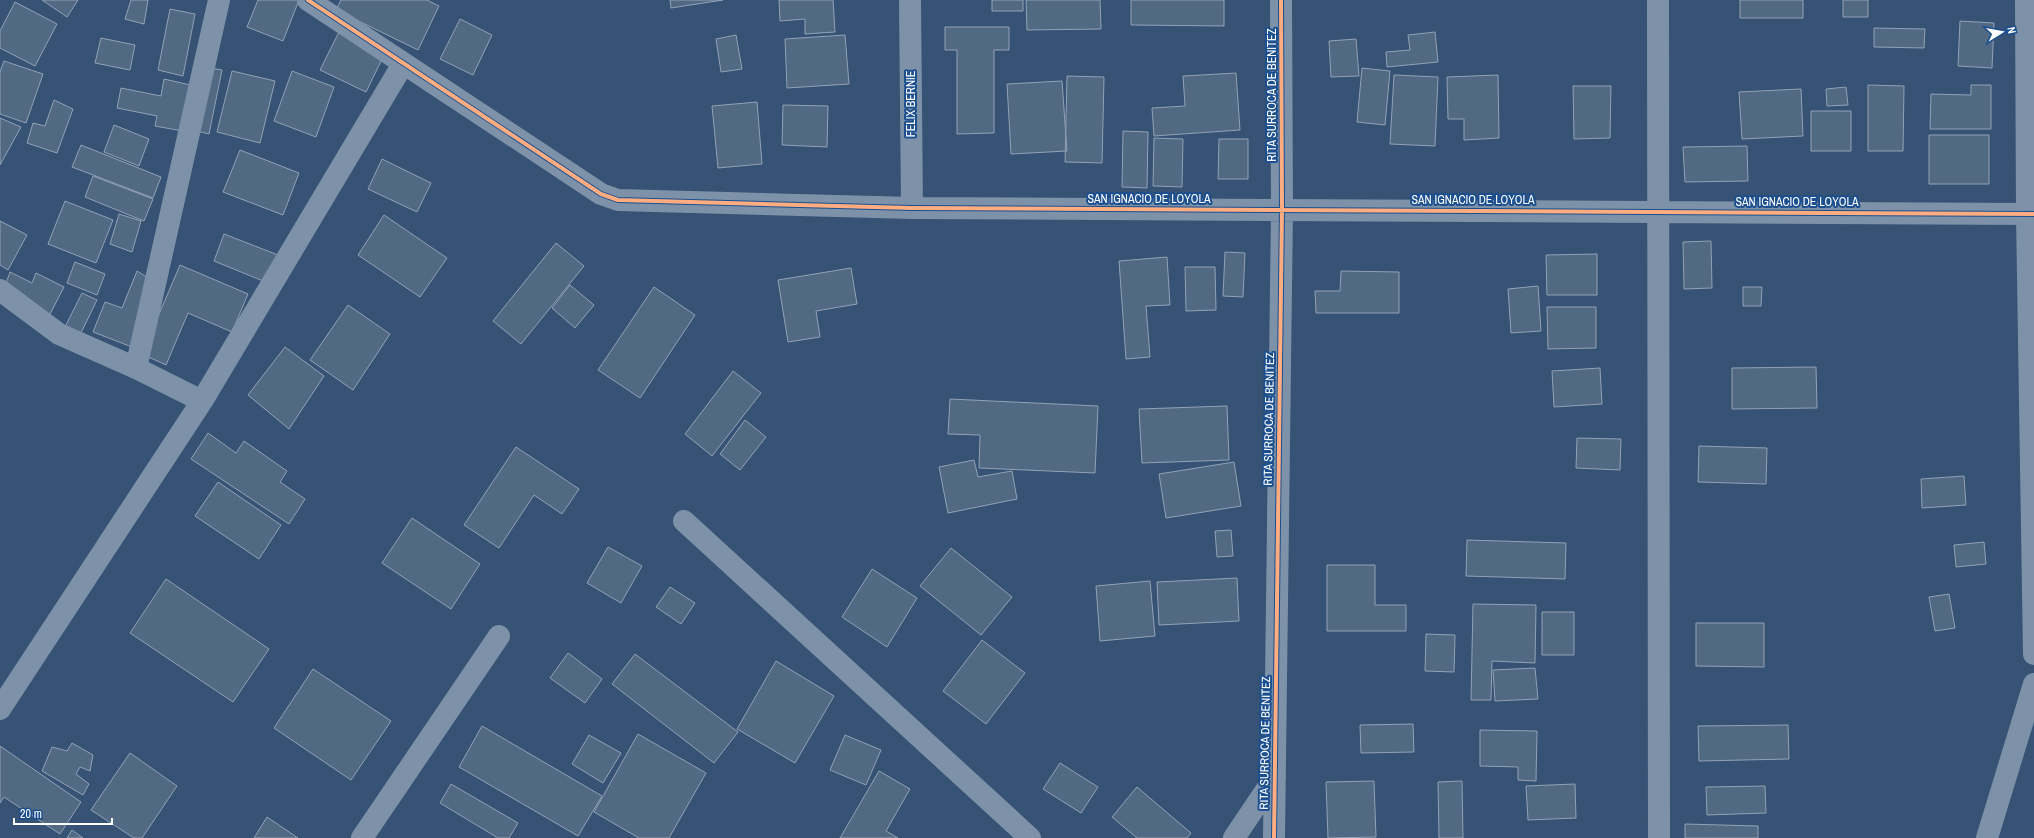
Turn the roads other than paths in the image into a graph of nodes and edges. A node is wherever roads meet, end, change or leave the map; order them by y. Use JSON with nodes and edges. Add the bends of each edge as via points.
{"nodes":[{"id":1,"x":219,"y":0,"type":"edge"},
{"id":2,"x":308,"y":0,"type":"edge"},
{"id":3,"x":910,"y":0,"type":"edge"},
{"id":4,"x":1281,"y":0,"type":"edge"},
{"id":5,"x":1658,"y":0,"type":"edge"},
{"id":6,"x":2026,"y":0,"type":"edge"},
{"id":7,"x":403,"y":64,"type":"junction"},
{"id":8,"x":912,"y":208,"type":"junction"},
{"id":9,"x":1282,"y":209,"type":"junction"},
{"id":10,"x":1657,"y":211,"type":"junction"},
{"id":11,"x":2030,"y":214,"type":"edge"},
{"id":12,"x":0,"y":290,"type":"edge"},
{"id":13,"x":136,"y":368,"type":"junction"},
{"id":14,"x":202,"y":401,"type":"junction"},
{"id":15,"x":684,"y":521,"type":"dead end"},
{"id":16,"x":499,"y":636,"type":"dead end"},
{"id":17,"x":2034,"y":654,"type":"edge"},
{"id":18,"x":2034,"y":684,"type":"edge"},
{"id":19,"x":0,"y":710,"type":"edge"},
{"id":20,"x":1275,"y":777,"type":"junction"},
{"id":21,"x":362,"y":838,"type":"edge"},
{"id":22,"x":1030,"y":838,"type":"edge"},
{"id":23,"x":1234,"y":838,"type":"edge"},
{"id":24,"x":1274,"y":838,"type":"edge"},
{"id":25,"x":1659,"y":838,"type":"edge"},
{"id":26,"x":1987,"y":838,"type":"edge"}],
"edges":[{"from":1,"to":13,"type":"street"},
{"from":2,"to":7,"type":"street","name":"SAN IGNACIO DE LOYOLA"},
{"from":3,"to":8,"type":"street","name":"FELIX BERNIE"},
{"from":4,"to":9,"type":"street","name":"RITA SURROCA DE BENITEZ"},
{"from":5,"to":10,"type":"street"},
{"from":6,"to":11,"type":"street"},
{"from":7,"to":8,"type":"street","name":"SAN IGNACIO DE LOYOLA","via":[[602,194],[618,200]]},
{"from":7,"to":14,"type":"street"},
{"from":8,"to":9,"type":"street","name":"SAN IGNACIO DE LOYOLA"},
{"from":9,"to":10,"type":"street","name":"SAN IGNACIO DE LOYOLA"},
{"from":9,"to":20,"type":"street","name":"RITA SURROCA DE BENITEZ"},
{"from":10,"to":11,"type":"street","name":"SAN IGNACIO DE LOYOLA"},
{"from":10,"to":25,"type":"street"},
{"from":11,"to":17,"type":"street"},
{"from":12,"to":13,"type":"street","via":[[59,334]]},
{"from":13,"to":14,"type":"street"},
{"from":14,"to":19,"type":"street"},
{"from":15,"to":22,"type":"street"},
{"from":16,"to":21,"type":"street"},
{"from":18,"to":26,"type":"street"},
{"from":20,"to":23,"type":"street"},
{"from":20,"to":24,"type":"street","name":"RITA SURROCA DE BENITEZ"}]}
